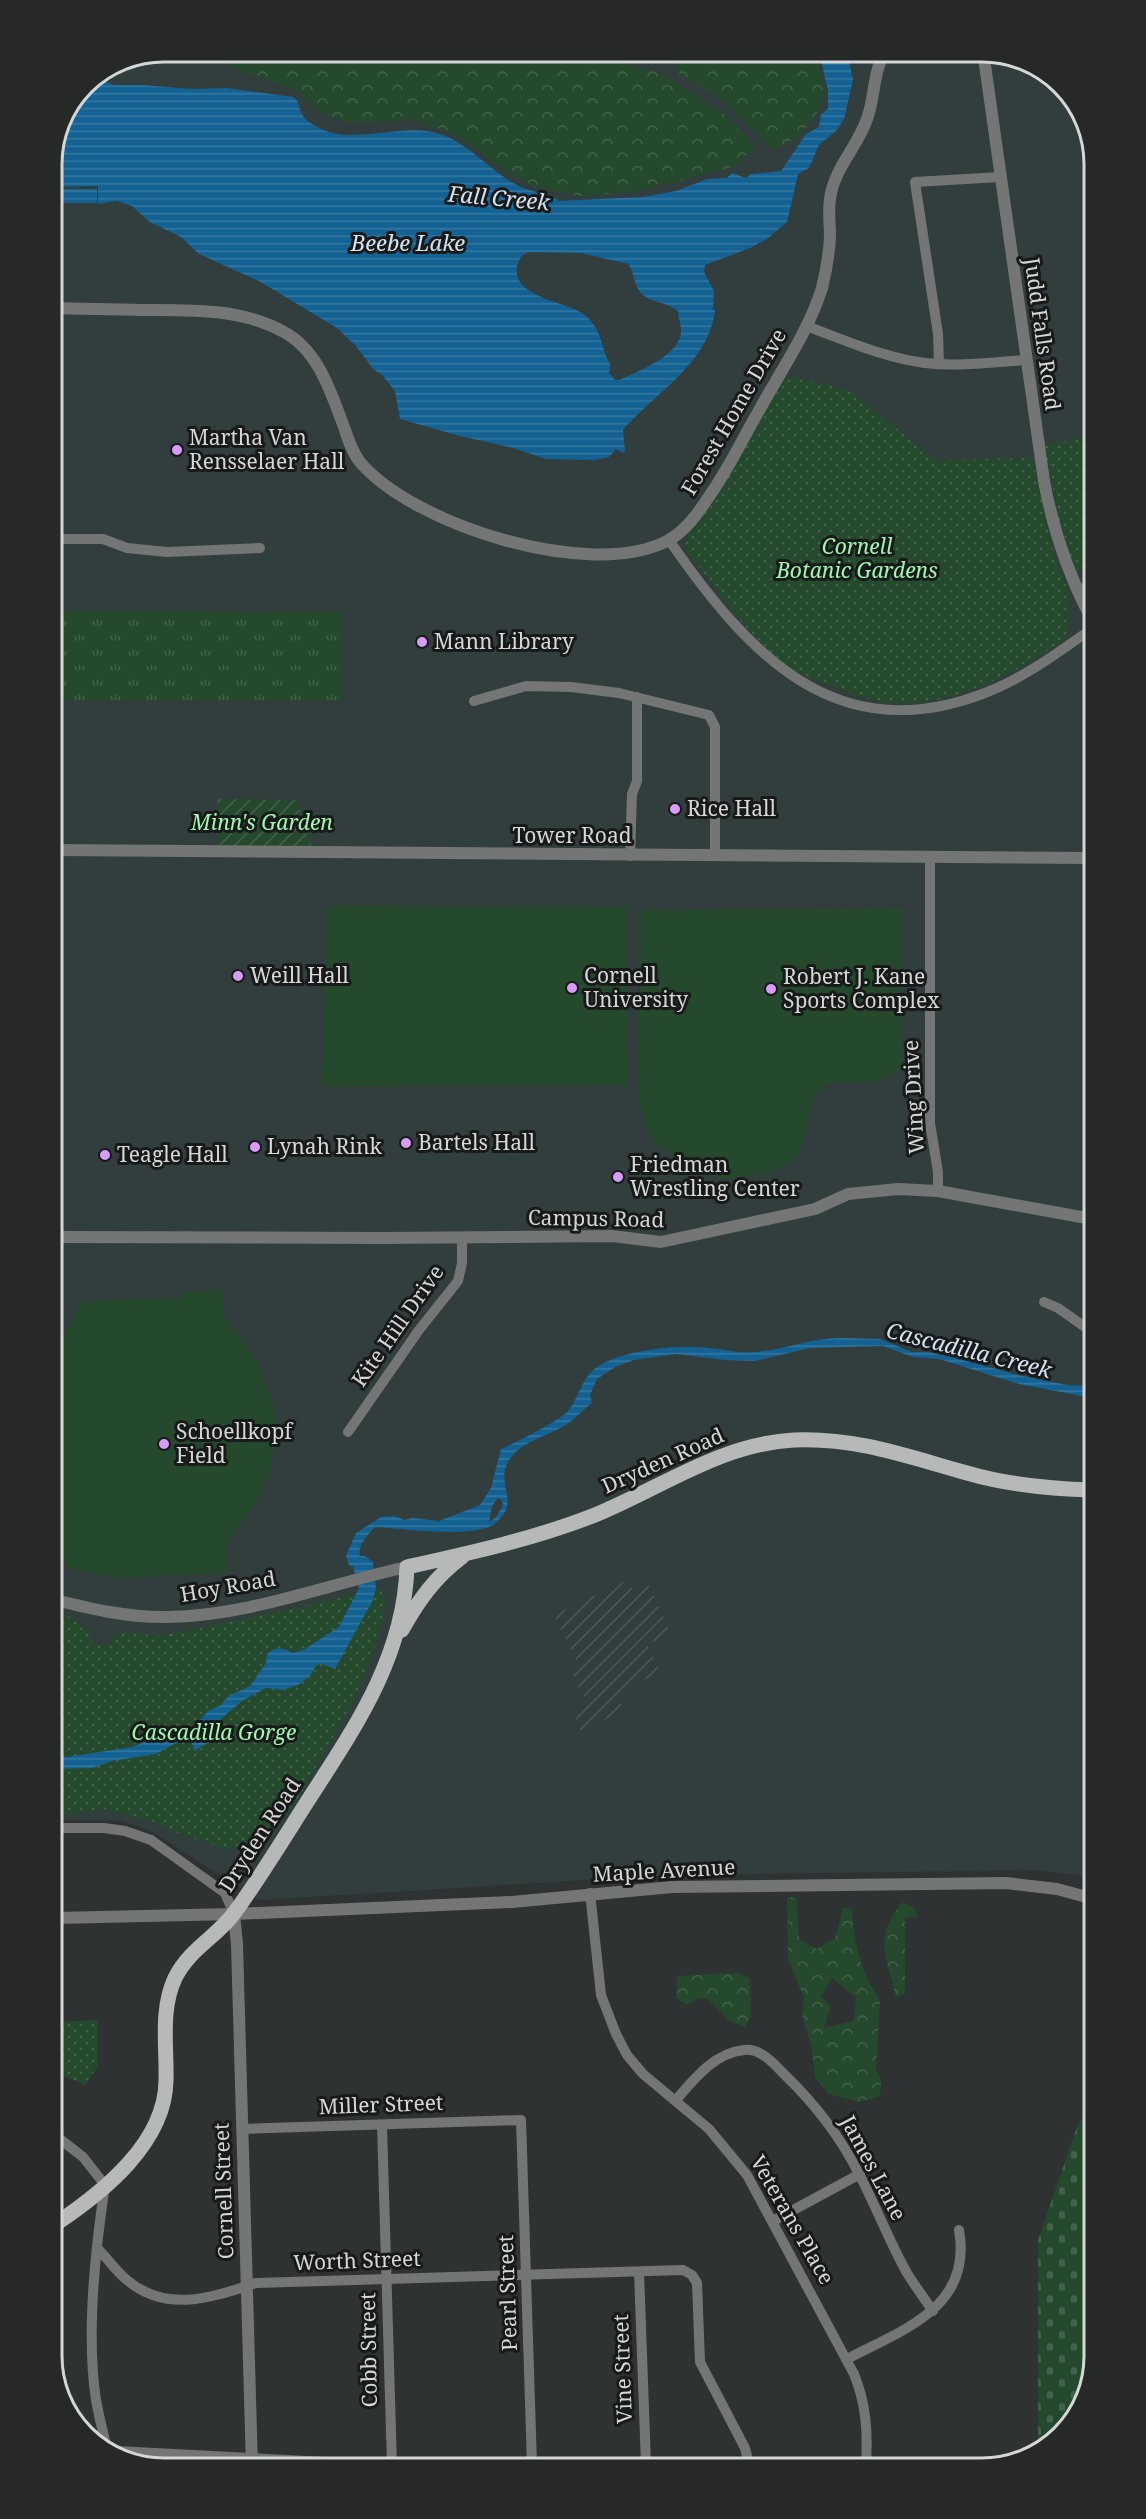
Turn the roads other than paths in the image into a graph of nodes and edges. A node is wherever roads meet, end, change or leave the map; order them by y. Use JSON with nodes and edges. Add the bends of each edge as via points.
{"nodes":[{"id":1,"x":880,"y":62,"type":"edge"},
{"id":2,"x":984,"y":62,"type":"edge"},
{"id":3,"x":1000,"y":177,"type":"junction"},
{"id":4,"x":62,"y":308,"type":"edge"},
{"id":5,"x":806,"y":326,"type":"junction"},
{"id":6,"x":1027,"y":360,"type":"junction"},
{"id":7,"x":939,"y":364,"type":"junction"},
{"id":8,"x":62,"y":539,"type":"edge"},
{"id":9,"x":669,"y":540,"type":"junction"},
{"id":10,"x":260,"y":548,"type":"dead end"},
{"id":11,"x":1084,"y":588,"type":"edge"},
{"id":12,"x":1078,"y":591,"type":"junction"},
{"id":13,"x":1084,"y":604,"type":"edge"},
{"id":14,"x":1083,"y":635,"type":"dead end"},
{"id":15,"x":637,"y":698,"type":"junction"},
{"id":16,"x":474,"y":701,"type":"dead end"},
{"id":17,"x":62,"y":850,"type":"edge"},
{"id":18,"x":630,"y":856,"type":"junction"},
{"id":19,"x":714,"y":856,"type":"junction"},
{"id":20,"x":930,"y":858,"type":"junction"},
{"id":21,"x":1084,"y":858,"type":"edge"},
{"id":22,"x":938,"y":1191,"type":"junction"},
{"id":23,"x":1084,"y":1218,"type":"edge"},
{"id":24,"x":62,"y":1237,"type":"edge"},
{"id":25,"x":462,"y":1237,"type":"junction"},
{"id":26,"x":1044,"y":1302,"type":"dead end"},
{"id":27,"x":1084,"y":1326,"type":"edge"},
{"id":28,"x":348,"y":1432,"type":"dead end"},
{"id":29,"x":1084,"y":1489,"type":"edge"},
{"id":30,"x":467,"y":1554,"type":"junction"},
{"id":31,"x":407,"y":1567,"type":"junction"},
{"id":32,"x":62,"y":1601,"type":"edge"},
{"id":33,"x":389,"y":1655,"type":"junction"},
{"id":34,"x":62,"y":1828,"type":"edge"},
{"id":35,"x":590,"y":1893,"type":"junction"},
{"id":36,"x":1084,"y":1897,"type":"edge"},
{"id":37,"x":234,"y":1914,"type":"junction"},
{"id":38,"x":62,"y":1918,"type":"edge"},
{"id":39,"x":676,"y":2100,"type":"junction"},
{"id":40,"x":521,"y":2120,"type":"joint"},
{"id":41,"x":382,"y":2125,"type":"junction"},
{"id":42,"x":242,"y":2129,"type":"junction"},
{"id":43,"x":62,"y":2141,"type":"edge"},
{"id":44,"x":860,"y":2174,"type":"junction"},
{"id":45,"x":105,"y":2185,"type":"junction"},
{"id":46,"x":62,"y":2219,"type":"edge"},
{"id":47,"x":773,"y":2221,"type":"junction"},
{"id":48,"x":959,"y":2230,"type":"dead end"},
{"id":49,"x":98,"y":2249,"type":"junction"},
{"id":50,"x":639,"y":2272,"type":"junction"},
{"id":51,"x":527,"y":2275,"type":"junction"},
{"id":52,"x":387,"y":2279,"type":"junction"},
{"id":53,"x":246,"y":2286,"type":"junction"},
{"id":54,"x":933,"y":2311,"type":"junction"},
{"id":55,"x":847,"y":2359,"type":"junction"},
{"id":56,"x":105,"y":2438,"type":"edge"},
{"id":57,"x":137,"y":2454,"type":"edge"},
{"id":58,"x":178,"y":2457,"type":"edge"},
{"id":59,"x":251,"y":2457,"type":"edge"},
{"id":60,"x":392,"y":2457,"type":"edge"},
{"id":61,"x":532,"y":2457,"type":"edge"},
{"id":62,"x":646,"y":2458,"type":"edge"},
{"id":63,"x":747,"y":2458,"type":"edge"},
{"id":64,"x":866,"y":2458,"type":"edge"}],
"edges":[{"from":1,"to":5,"type":"street","name":"Forest Home Drive","via":[[867,120],[834,180],[822,288]]},
{"from":2,"to":3,"type":"street","name":"Judd Falls Road"},
{"from":3,"to":6,"type":"street","name":"Judd Falls Road"},
{"from":3,"to":7,"type":"street","via":[[915,182]]},
{"from":4,"to":9,"type":"street","name":"Forest Home Drive","via":[[189,310],[241,316],[297,340],[315,361],[358,460],[385,485],[432,512],[496,539],[576,554],[615,555]]},
{"from":5,"to":7,"type":"street","via":[[905,360]]},
{"from":5,"to":9,"type":"street","name":"Forest Home Drive","via":[[710,495]]},
{"from":6,"to":7,"type":"street"},
{"from":6,"to":12,"type":"street","name":"Judd Falls Road","via":[[1049,507]]},
{"from":8,"to":10,"type":"street","via":[[104,539],[127,548],[166,552]]},
{"from":9,"to":14,"type":"street","via":[[717,604],[760,651],[796,680],[856,705],[909,711],[954,703],[1015,679]]},
{"from":11,"to":12,"type":"street"},
{"from":12,"to":13,"type":"street","name":"Judd Falls Road"},
{"from":15,"to":16,"type":"street","via":[[594,689],[526,686]]},
{"from":15,"to":18,"type":"street","via":[[637,781],[632,794]]},
{"from":15,"to":19,"type":"street","via":[[709,715],[715,727]]},
{"from":17,"to":18,"type":"street","name":"Tower Road"},
{"from":18,"to":19,"type":"street","name":"Tower Road"},
{"from":19,"to":20,"type":"street","name":"Tower Road"},
{"from":20,"to":21,"type":"street","name":"Tower Road"},
{"from":20,"to":22,"type":"street","name":"Wing Drive","via":[[930,1123]]},
{"from":22,"to":23,"type":"street","name":"Campus Road"},
{"from":22,"to":25,"type":"street","name":"Campus Road","via":[[854,1193],[815,1209],[664,1242],[612,1236]]},
{"from":24,"to":25,"type":"street","name":"Campus Road"},
{"from":25,"to":28,"type":"street","name":"Kite Hill Drive","via":[[458,1281]]},
{"from":26,"to":27,"type":"street"},
{"from":29,"to":30,"type":"main road","name":"Dryden Road","via":[[998,1481],[848,1442],[792,1440],[709,1460],[584,1519]]},
{"from":30,"to":31,"type":"main road","name":"Dryden Road"},
{"from":30,"to":33,"type":"main road","name":"Dryden Road","via":[[439,1575],[424,1593]]},
{"from":31,"to":32,"type":"street","name":"Hoy Road","via":[[241,1608],[184,1617],[124,1614]]},
{"from":31,"to":33,"type":"main road","name":"Dryden Road","via":[[403,1602]]},
{"from":33,"to":37,"type":"main road","name":"Dryden Road","via":[[363,1716]]},
{"from":34,"to":37,"type":"street","via":[[104,1828],[151,1840],[225,1893]]},
{"from":35,"to":36,"type":"street","name":"Maple Avenue","via":[[672,1887],[995,1883],[1032,1884]]},
{"from":35,"to":37,"type":"street","name":"Maple Avenue","via":[[512,1902]]},
{"from":35,"to":39,"type":"street","name":"Veterans Place","via":[[601,1995],[616,2034],[643,2074]]},
{"from":37,"to":38,"type":"street","name":"Dryden Road"},
{"from":37,"to":42,"type":"street","name":"Cornell Street"},
{"from":37,"to":45,"type":"main road","via":[[191,1953],[175,1978],[166,2009],[166,2083],[161,2111],[145,2143]]},
{"from":39,"to":44,"type":"street","name":"James Lane","via":[[701,2071],[726,2054],[756,2051],[811,2100]]},
{"from":39,"to":47,"type":"street","name":"Veterans Place","via":[[731,2154]]},
{"from":40,"to":41,"type":"street","name":"Miller Street"},
{"from":40,"to":51,"type":"street","name":"Pearl Street"},
{"from":41,"to":42,"type":"street","name":"Miller Street"},
{"from":41,"to":52,"type":"street","name":"Cobb Street"},
{"from":42,"to":53,"type":"street","name":"Cornell Street"},
{"from":43,"to":45,"type":"street","via":[[83,2157]]},
{"from":44,"to":47,"type":"street"},
{"from":44,"to":54,"type":"street","name":"James Lane","via":[[908,2274]]},
{"from":45,"to":46,"type":"main road"},
{"from":45,"to":49,"type":"street"},
{"from":47,"to":55,"type":"street","name":"Veterans Place"},
{"from":48,"to":54,"type":"street","via":[[956,2278]]},
{"from":49,"to":53,"type":"street","name":"Worth Street","via":[[128,2281],[164,2299],[193,2301]]},
{"from":49,"to":56,"type":"street","via":[[93,2358]]},
{"from":50,"to":51,"type":"street","name":"Worth Street"},
{"from":50,"to":62,"type":"street","name":"Vine Street"},
{"from":50,"to":63,"type":"street","name":"Worth Street","via":[[683,2270],[695,2278],[699,2362]]},
{"from":51,"to":52,"type":"street","name":"Worth Street"},
{"from":51,"to":61,"type":"street","name":"Pearl Street"},
{"from":52,"to":53,"type":"street","name":"Worth Street"},
{"from":52,"to":60,"type":"street","name":"Cobb Street"},
{"from":53,"to":59,"type":"street","name":"Cornell Street"},
{"from":54,"to":55,"type":"street"},
{"from":55,"to":64,"type":"street","name":"Veterans Place","via":[[866,2408]]},
{"from":57,"to":58,"type":"street"}]}
